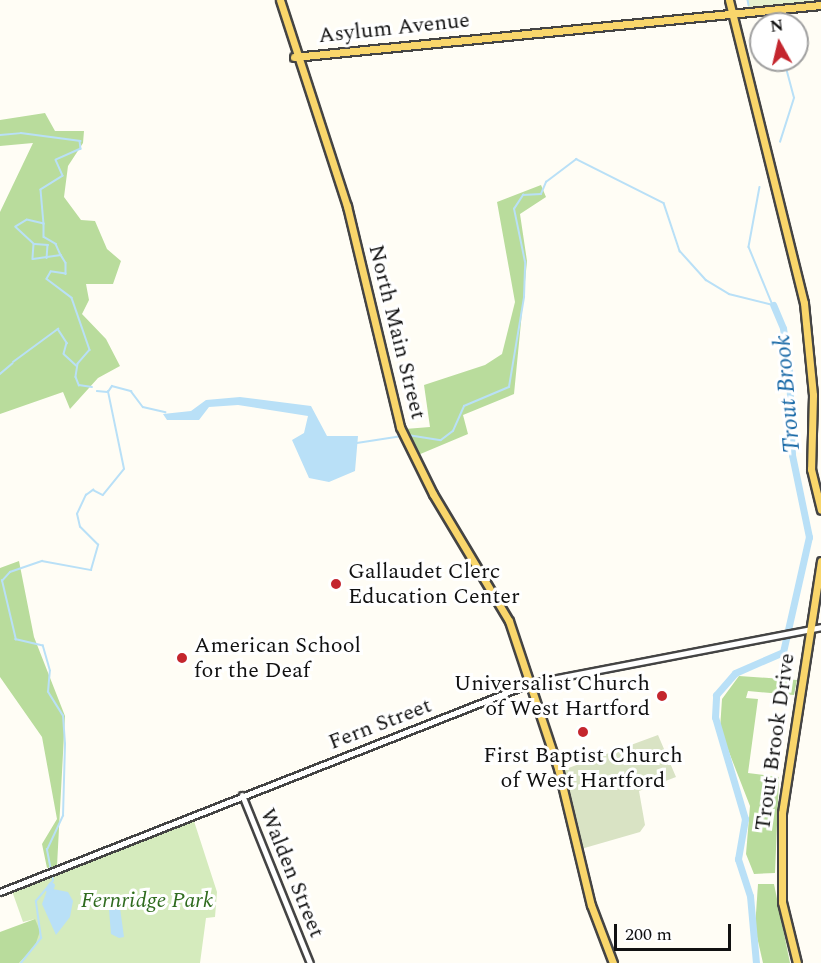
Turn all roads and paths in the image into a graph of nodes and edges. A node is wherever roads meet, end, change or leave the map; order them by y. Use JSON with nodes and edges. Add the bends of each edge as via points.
{"nodes":[{"id":1,"x":280,"y":0,"type":"edge"},
{"id":2,"x":729,"y":0,"type":"edge"},
{"id":3,"x":821,"y":5,"type":"edge"},
{"id":4,"x":733,"y":14,"type":"junction"},
{"id":5,"x":294,"y":57,"type":"junction"},
{"id":6,"x":821,"y":510,"type":"edge"},
{"id":7,"x":821,"y":561,"type":"edge"},
{"id":8,"x":821,"y":627,"type":"edge"},
{"id":9,"x":810,"y":629,"type":"junction"},
{"id":10,"x":531,"y":683,"type":"junction"},
{"id":11,"x":242,"y":795,"type":"junction"},
{"id":12,"x":0,"y":892,"type":"edge"},
{"id":13,"x":310,"y":963,"type":"edge"},
{"id":14,"x":613,"y":963,"type":"edge"},
{"id":15,"x":796,"y":963,"type":"edge"}],
"edges":[{"from":1,"to":5,"type":"main road","name":"North Main Street"},
{"from":2,"to":4,"type":"main road"},
{"from":3,"to":4,"type":"main road","name":"Asylum Avenue"},
{"from":4,"to":5,"type":"main road","name":"Asylum Avenue"},
{"from":4,"to":6,"type":"main road","via":[[804,303],[813,395],[811,469]]},
{"from":5,"to":10,"type":"main road","name":"North Main Street","via":[[347,206],[400,427],[504,610]]},
{"from":7,"to":9,"type":"main road","name":"Trout Brook Drive"},
{"from":8,"to":9,"type":"street","name":"Fern Street"},
{"from":9,"to":10,"type":"street","name":"Fern Street"},
{"from":9,"to":15,"type":"main road","name":"Trout Brook Drive","via":[[780,844],[783,911]]},
{"from":10,"to":11,"type":"street","name":"Fern Street"},
{"from":10,"to":14,"type":"main road","name":"North Main Street","via":[[591,905]]},
{"from":11,"to":12,"type":"street","name":"Fern Street"},
{"from":11,"to":13,"type":"street","name":"Walden Street"}]}
